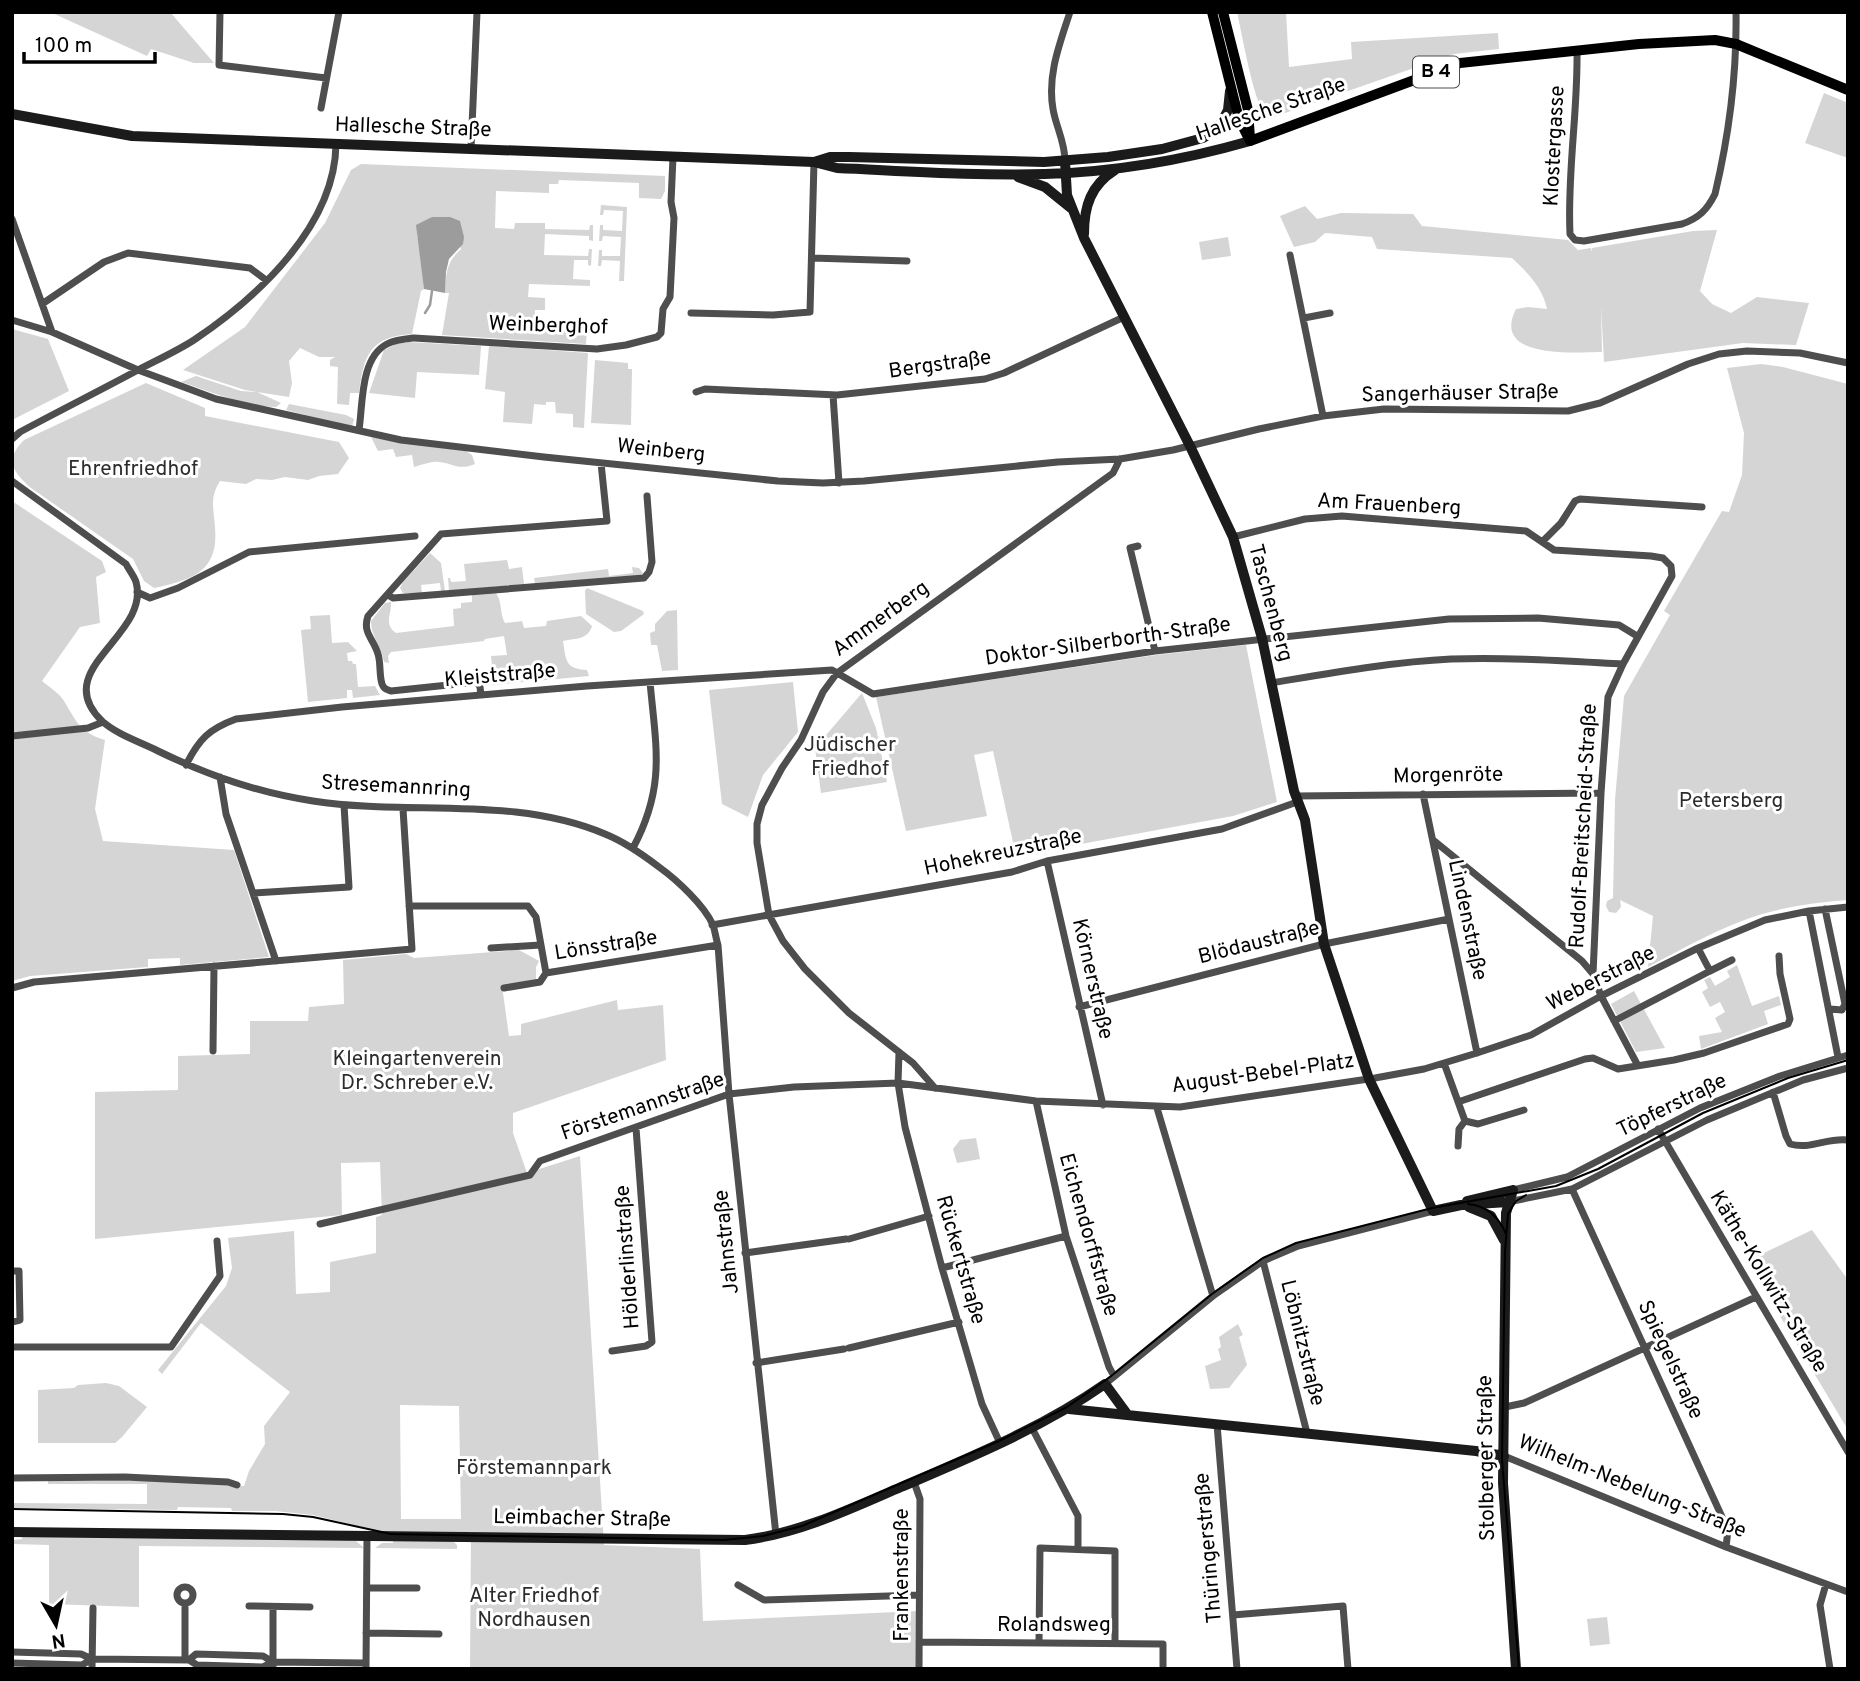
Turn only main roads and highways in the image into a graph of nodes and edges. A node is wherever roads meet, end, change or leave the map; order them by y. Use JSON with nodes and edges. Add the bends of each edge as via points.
{"nodes":[{"id":1,"x":1212,"y":12,"type":"edge"},
{"id":2,"x":1223,"y":12,"type":"edge"},
{"id":3,"x":1230,"y":87,"type":"junction"},
{"id":4,"x":1848,"y":90,"type":"edge"},
{"id":5,"x":12,"y":114,"type":"edge"},
{"id":6,"x":1250,"y":141,"type":"junction"},
{"id":7,"x":814,"y":162,"type":"junction"},
{"id":8,"x":1065,"y":162,"type":"junction"},
{"id":9,"x":1120,"y":167,"type":"junction"},
{"id":10,"x":1066,"y":173,"type":"junction"},
{"id":11,"x":1008,"y":174,"type":"junction"},
{"id":12,"x":1071,"y":209,"type":"junction"},
{"id":13,"x":1084,"y":238,"type":"junction"},
{"id":14,"x":1369,"y":1079,"type":"joint"},
{"id":15,"x":1508,"y":1202,"type":"junction"},
{"id":16,"x":1461,"y":1205,"type":"junction"},
{"id":17,"x":1507,"y":1246,"type":"junction"},
{"id":18,"x":1069,"y":1409,"type":"junction"},
{"id":19,"x":1127,"y":1414,"type":"junction"},
{"id":20,"x":1504,"y":1456,"type":"junction"},
{"id":21,"x":12,"y":1532,"type":"edge"},
{"id":22,"x":1517,"y":1669,"type":"edge"}],
"edges":[{"from":1,"to":3,"type":"main road"},
{"from":2,"to":6,"type":"main road","via":[[1251,124]]},
{"from":3,"to":6,"type":"main road"},
{"from":3,"to":8,"type":"main road","name":"Hallesche Straße","via":[[1225,119],[1203,138],[1162,149]]},
{"from":4,"to":6,"type":"main road","name":"Hallesche Straße","number":"B 4","via":[[1736,44],[1714,40],[1577,51],[1460,63]]},
{"from":5,"to":7,"type":"main road","name":"Hallesche Straße","via":[[132,136]]},
{"from":6,"to":9,"type":"main road","name":"Hallesche Straße","via":[[1197,156]]},
{"from":7,"to":8,"type":"main road","name":"Hallesche Straße","via":[[830,157]]},
{"from":7,"to":11,"type":"main road","name":"Hallesche Straße","via":[[837,168]]},
{"from":8,"to":10,"type":"main road","name":"Taschenberg"},
{"from":9,"to":10,"type":"main road","name":"Hallesche Straße"},
{"from":9,"to":13,"type":"main road","via":[[1102,178],[1088,199]]},
{"from":10,"to":11,"type":"main road","name":"Hallesche Straße"},
{"from":10,"to":12,"type":"main road","name":"Taschenberg"},
{"from":11,"to":12,"type":"main road","via":[[1045,187]]},
{"from":12,"to":13,"type":"main road","name":"Taschenberg"},
{"from":13,"to":14,"type":"main road","name":"Taschenberg","via":[[1233,537],[1262,638],[1296,799],[1305,820],[1324,944]]},
{"from":14,"to":16,"type":"main road","name":"August-Bebel-Platz","via":[[1433,1211]]},
{"from":15,"to":16,"type":"main road"},
{"from":15,"to":16,"type":"main road","name":"Stolberger Straße","via":[[1513,1190],[1469,1199]]},
{"from":15,"to":17,"type":"main road","name":"Stolberger Straße"},
{"from":16,"to":17,"type":"main road","name":"Stolberger Straße","via":[[1491,1216]]},
{"from":17,"to":20,"type":"main road","name":"Stolberger Straße"},
{"from":18,"to":19,"type":"main road","name":"Wilhelm-Nebelung-Straße"},
{"from":18,"to":19,"type":"main road","name":"Leimbacher Straße","via":[[1105,1384]]},
{"from":18,"to":21,"type":"main road","name":"Leimbacher Straße","via":[[827,1519],[776,1535],[725,1541]]},
{"from":19,"to":20,"type":"main road","name":"Wilhelm-Nebelung-Straße"},
{"from":20,"to":22,"type":"main road","name":"Stolberger Straße"}]}
